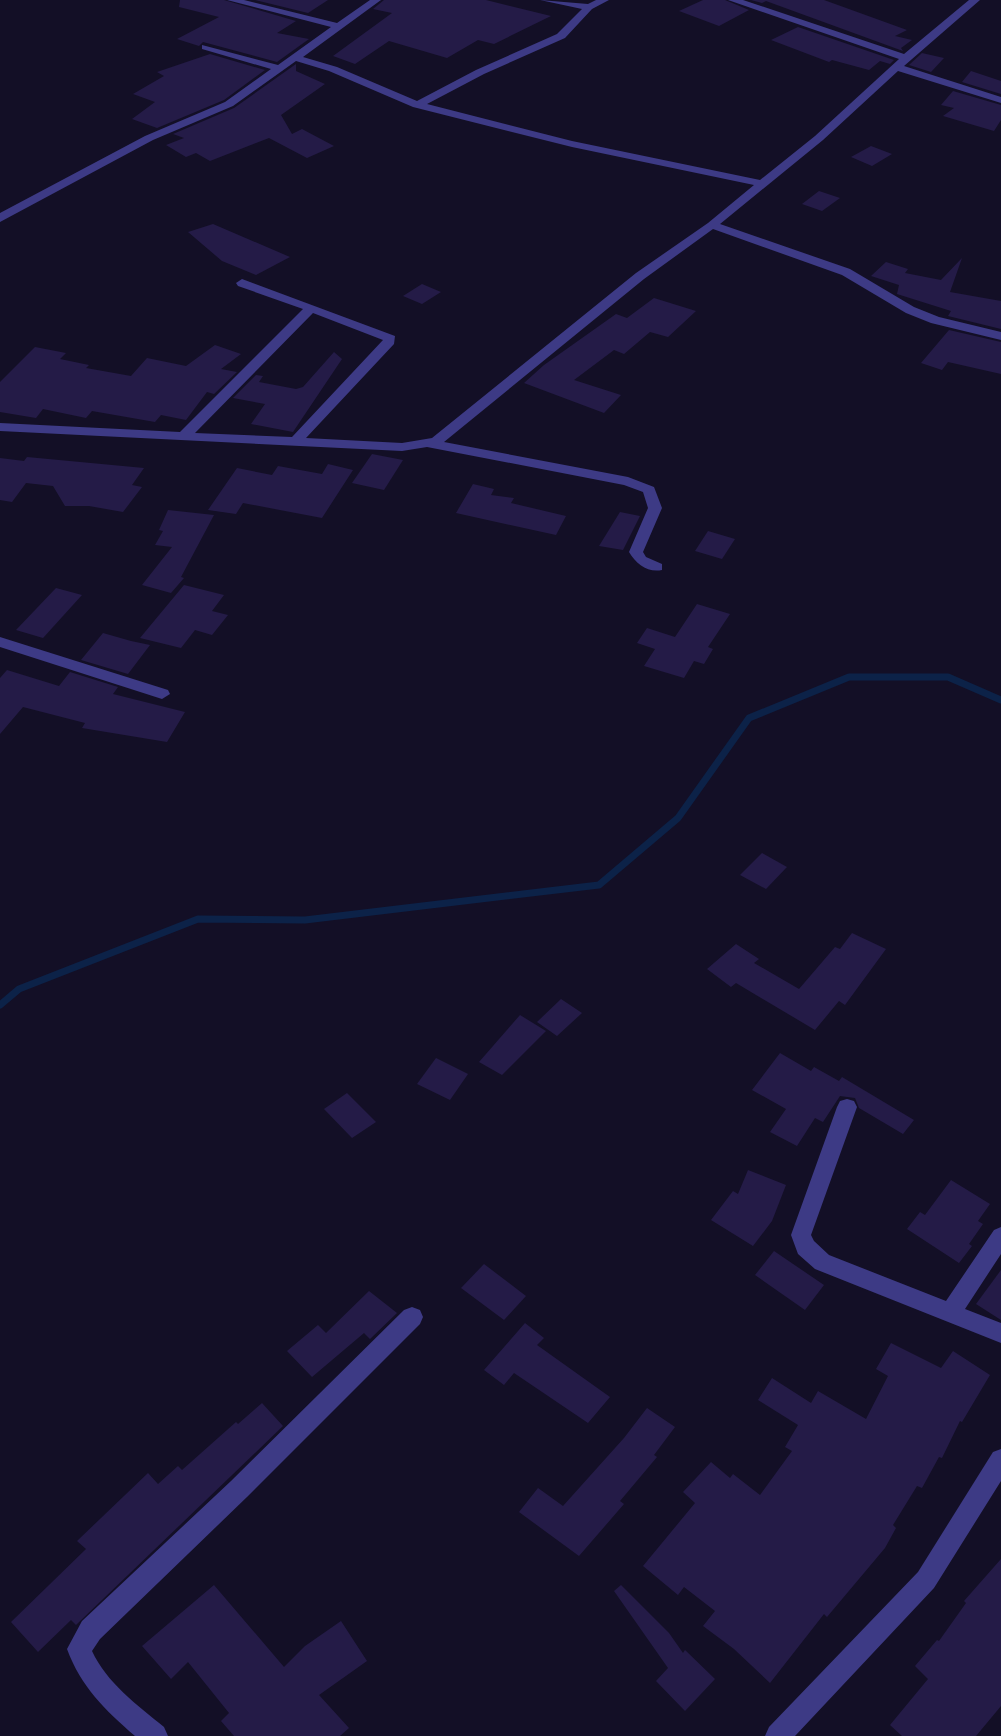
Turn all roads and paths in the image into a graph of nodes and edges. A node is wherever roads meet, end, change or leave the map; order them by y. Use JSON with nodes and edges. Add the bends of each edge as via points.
{"nodes":[{"id":1,"x":232,"y":0,"type":"edge"},
{"id":2,"x":376,"y":0,"type":"edge"},
{"id":3,"x":545,"y":0,"type":"edge"},
{"id":4,"x":604,"y":0,"type":"edge"},
{"id":5,"x":733,"y":0,"type":"edge"},
{"id":6,"x":975,"y":0,"type":"edge"},
{"id":7,"x":589,"y":7,"type":"junction"},
{"id":8,"x":339,"y":26,"type":"junction"},
{"id":9,"x":206,"y":47,"type":"dead end"},
{"id":10,"x":296,"y":58,"type":"junction"},
{"id":11,"x":900,"y":63,"type":"junction"},
{"id":12,"x":282,"y":69,"type":"junction"},
{"id":13,"x":1001,"y":100,"type":"edge"},
{"id":14,"x":417,"y":105,"type":"junction"},
{"id":15,"x":763,"y":184,"type":"junction"},
{"id":16,"x":0,"y":218,"type":"edge"},
{"id":17,"x":712,"y":225,"type":"junction"},
{"id":18,"x":242,"y":283,"type":"dead end"},
{"id":19,"x":310,"y":309,"type":"junction"},
{"id":20,"x":1001,"y":336,"type":"edge"},
{"id":21,"x":0,"y":427,"type":"edge"},
{"id":22,"x":184,"y":436,"type":"junction"},
{"id":23,"x":296,"y":441,"type":"junction"},
{"id":24,"x":430,"y":444,"type":"junction"},
{"id":25,"x":657,"y":567,"type":"dead end"},
{"id":26,"x":0,"y":642,"type":"edge"},
{"id":27,"x":162,"y":694,"type":"dead end"},
{"id":28,"x":847,"y":1107,"type":"dead end"},
{"id":29,"x":1001,"y":1236,"type":"edge"},
{"id":30,"x":952,"y":1311,"type":"junction"},
{"id":31,"x":412,"y":1317,"type":"dead end"},
{"id":32,"x":1001,"y":1333,"type":"edge"},
{"id":33,"x":1001,"y":1460,"type":"edge"},
{"id":34,"x":155,"y":1736,"type":"edge"},
{"id":35,"x":778,"y":1736,"type":"edge"}],
"edges":[{"from":1,"to":8,"type":"street"},
{"from":2,"to":8,"type":"street"},
{"from":3,"to":7,"type":"street"},
{"from":4,"to":7,"type":"street"},
{"from":5,"to":11,"type":"street"},
{"from":6,"to":11,"type":"street"},
{"from":7,"to":14,"type":"street","via":[[561,36]]},
{"from":8,"to":10,"type":"street"},
{"from":9,"to":12,"type":"street"},
{"from":10,"to":12,"type":"street"},
{"from":10,"to":14,"type":"street"},
{"from":11,"to":13,"type":"street"},
{"from":11,"to":15,"type":"street"},
{"from":12,"to":16,"type":"street","via":[[229,104],[149,138]]},
{"from":14,"to":15,"type":"street","via":[[572,144]]},
{"from":15,"to":17,"type":"street"},
{"from":17,"to":20,"type":"street","via":[[846,272],[935,320]]},
{"from":17,"to":24,"type":"street","via":[[640,276]]},
{"from":18,"to":19,"type":"street"},
{"from":19,"to":22,"type":"street"},
{"from":19,"to":23,"type":"street","via":[[389,336],[389,341]]},
{"from":21,"to":22,"type":"street"},
{"from":22,"to":23,"type":"street"},
{"from":23,"to":24,"type":"street","via":[[402,447]]},
{"from":24,"to":25,"type":"street","via":[[628,481],[649,489],[655,508],[636,552],[641,560]]},
{"from":26,"to":27,"type":"street"},
{"from":28,"to":30,"type":"street","via":[[802,1235],[805,1247],[822,1262]]},
{"from":29,"to":30,"type":"street"},
{"from":30,"to":32,"type":"street"},
{"from":31,"to":34,"type":"street","via":[[91,1630],[79,1649],[84,1664],[111,1697]]},
{"from":33,"to":35,"type":"street","via":[[926,1580]]}]}
